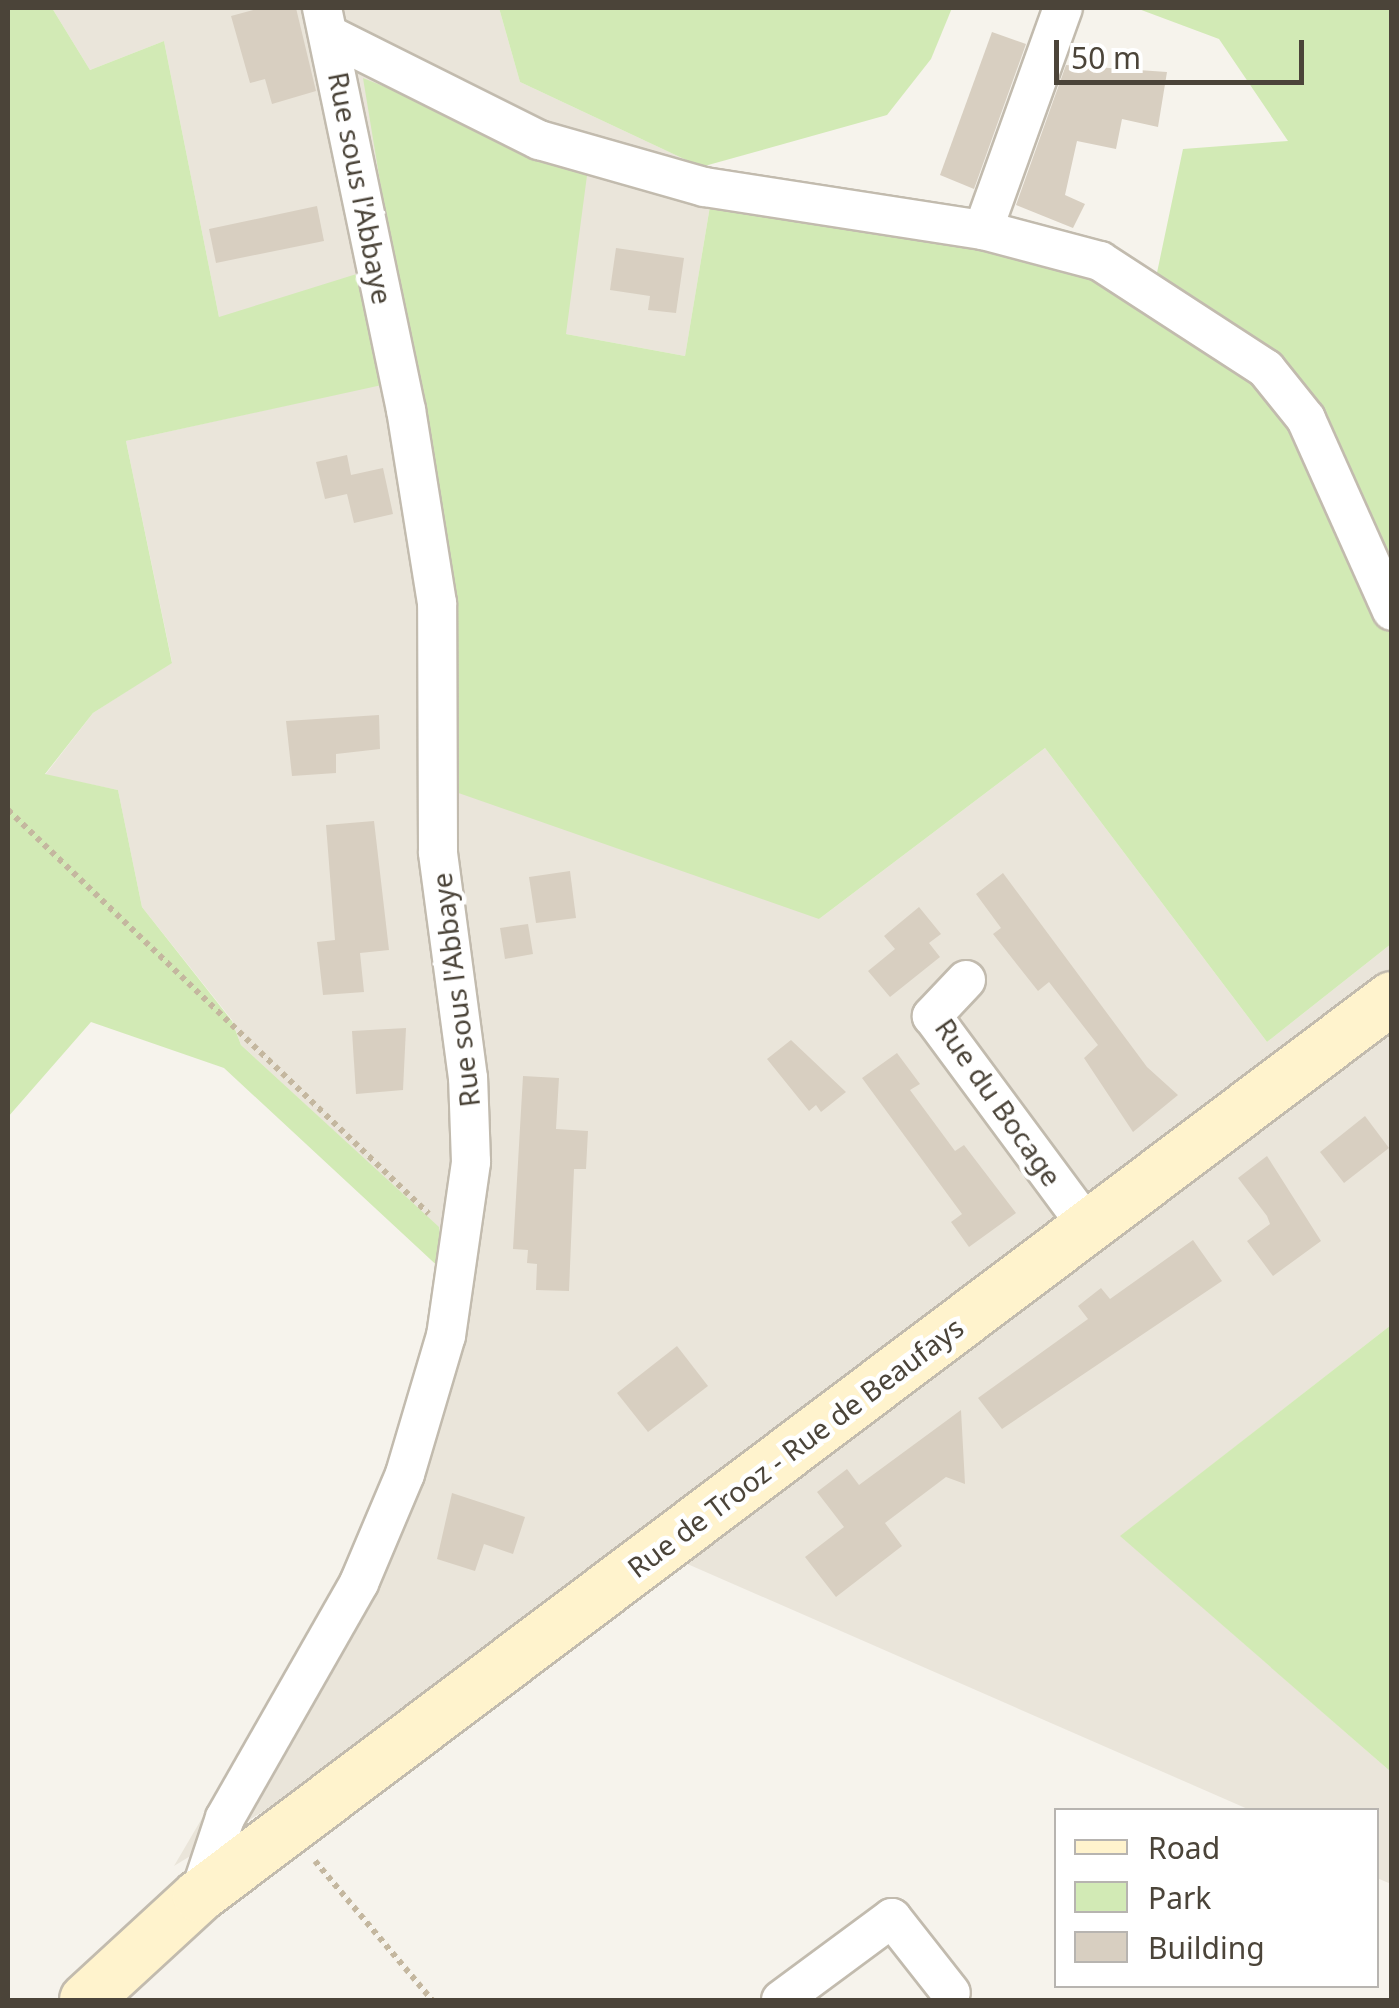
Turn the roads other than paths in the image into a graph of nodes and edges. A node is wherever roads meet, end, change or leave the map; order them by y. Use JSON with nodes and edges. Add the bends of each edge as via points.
{"nodes":[{"id":1,"x":1063,"y":8,"type":"edge"},
{"id":2,"x":326,"y":22,"type":"edge"},
{"id":3,"x":983,"y":230,"type":"junction"},
{"id":4,"x":1392,"y":611,"type":"edge"},
{"id":5,"x":966,"y":980,"type":"dead end"},
{"id":6,"x":1392,"y":998,"type":"edge"},
{"id":7,"x":1088,"y":1227,"type":"junction"},
{"id":8,"x":199,"y":1896,"type":"junction"},
{"id":9,"x":951,"y":1993,"type":"dead end"},
{"id":10,"x":86,"y":2000,"type":"edge"},
{"id":11,"x":781,"y":2000,"type":"edge"}],
"edges":[{"from":1,"to":3,"type":"street"},
{"from":2,"to":3,"type":"street","name":"Rue sous l'Abbaye","via":[[539,140],[704,187]]},
{"from":2,"to":8,"type":"street","name":"Rue sous l'Abbaye","via":[[437,603],[438,852],[468,1078],[464,1248],[405,1474],[359,1583],[225,1818]]},
{"from":3,"to":4,"type":"street","name":"Rue sous l'Abbaye","via":[[1100,262],[1266,369],[1306,420]]},
{"from":5,"to":7,"type":"street","name":"Rue du Bocage","via":[[932,1016]]},
{"from":6,"to":7,"type":"street","name":"Rue de Trooz - Rue de Beaufays"},
{"from":7,"to":8,"type":"street","name":"Rue de Trooz - Rue de Beaufays"},
{"from":8,"to":10,"type":"street","name":"Rue de Trooz - Rue de Beaufays"},
{"from":9,"to":11,"type":"street","via":[[892,1918]]}]}
